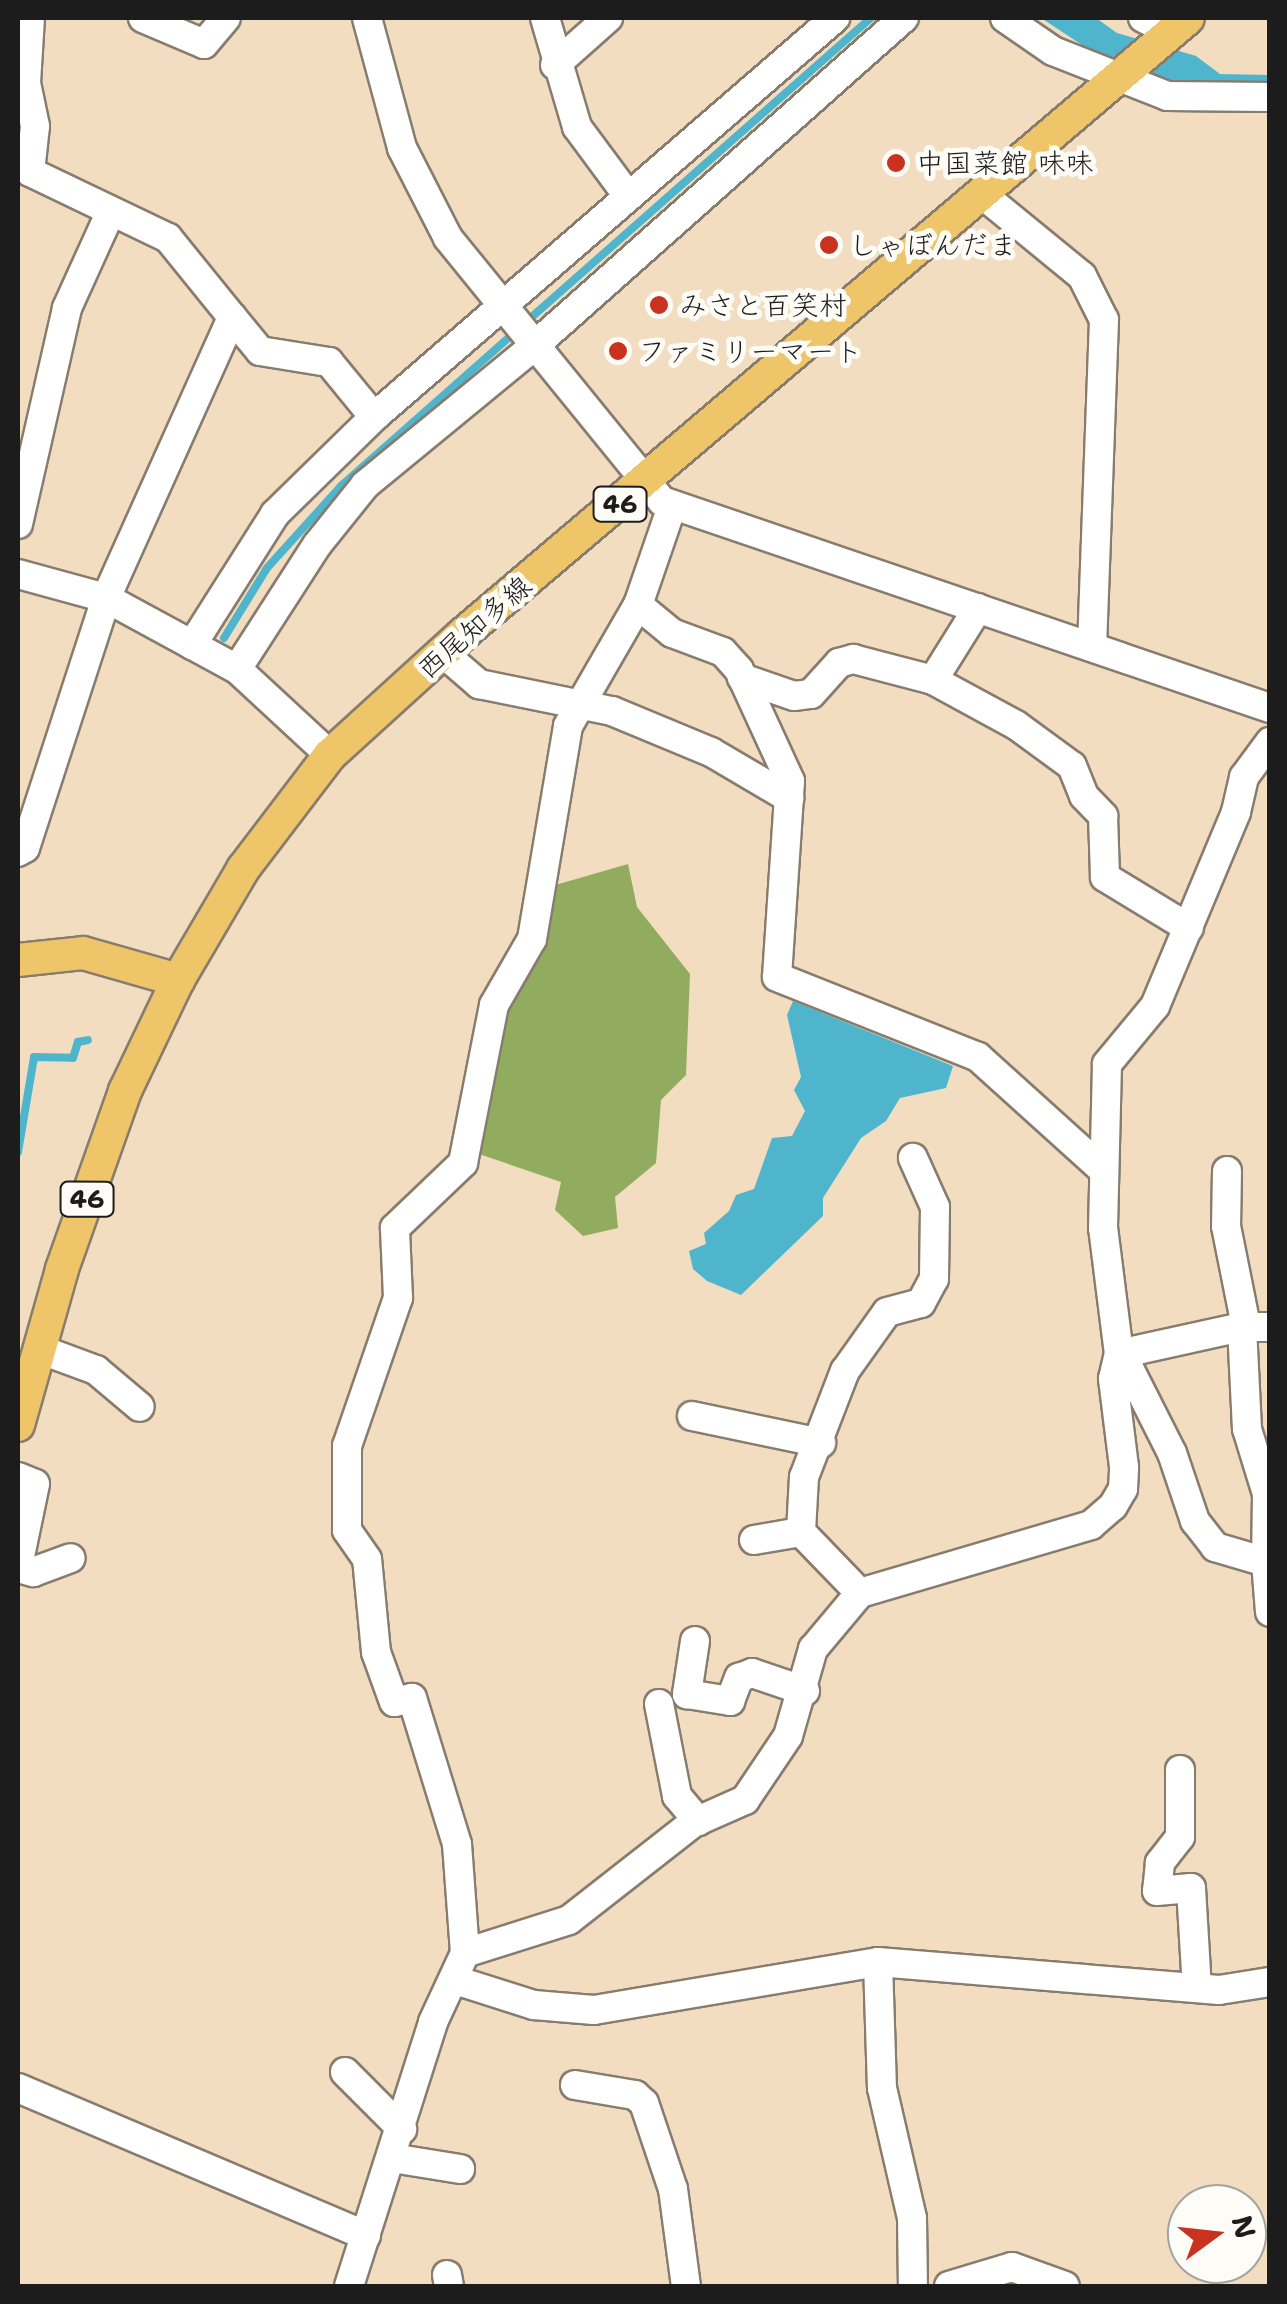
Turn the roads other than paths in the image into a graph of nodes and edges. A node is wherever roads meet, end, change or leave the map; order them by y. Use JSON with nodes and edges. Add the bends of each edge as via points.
{"nodes":[{"id":1,"x":30,"y":18,"type":"edge"},
{"id":2,"x":143,"y":18,"type":"edge"},
{"id":3,"x":226,"y":18,"type":"edge"},
{"id":4,"x":368,"y":18,"type":"edge"},
{"id":5,"x":545,"y":18,"type":"edge"},
{"id":6,"x":608,"y":18,"type":"edge"},
{"id":7,"x":835,"y":18,"type":"edge"},
{"id":8,"x":904,"y":18,"type":"edge"},
{"id":9,"x":1005,"y":18,"type":"edge"},
{"id":10,"x":1168,"y":25,"type":"edge"},
{"id":11,"x":555,"y":65,"type":"junction"},
{"id":12,"x":1120,"y":78,"type":"junction"},
{"id":13,"x":1270,"y":97,"type":"edge"},
{"id":14,"x":983,"y":195,"type":"junction"},
{"id":15,"x":628,"y":196,"type":"junction"},
{"id":16,"x":110,"y":213,"type":"junction"},
{"id":17,"x":503,"y":312,"type":"junction"},
{"id":18,"x":232,"y":317,"type":"junction"},
{"id":19,"x":529,"y":342,"type":"junction"},
{"id":20,"x":374,"y":417,"type":"junction"},
{"id":21,"x":646,"y":482,"type":"junction"},
{"id":22,"x":672,"y":506,"type":"junction"},
{"id":23,"x":18,"y":524,"type":"edge"},
{"id":24,"x":18,"y":574,"type":"edge"},
{"id":25,"x":106,"y":598,"type":"junction"},
{"id":26,"x":638,"y":605,"type":"junction"},
{"id":27,"x":978,"y":608,"type":"junction"},
{"id":28,"x":1092,"y":644,"type":"junction"},
{"id":29,"x":196,"y":647,"type":"junction"},
{"id":30,"x":443,"y":652,"type":"junction"},
{"id":31,"x":233,"y":667,"type":"junction"},
{"id":32,"x":741,"y":674,"type":"junction"},
{"id":33,"x":781,"y":680,"type":"dead end"},
{"id":34,"x":933,"y":680,"type":"junction"},
{"id":35,"x":578,"y":706,"type":"junction"},
{"id":36,"x":1270,"y":708,"type":"edge"},
{"id":37,"x":1270,"y":742,"type":"edge"},
{"id":38,"x":330,"y":755,"type":"junction"},
{"id":39,"x":788,"y":798,"type":"junction"},
{"id":40,"x":18,"y":852,"type":"edge"},
{"id":41,"x":1189,"y":928,"type":"junction"},
{"id":42,"x":18,"y":960,"type":"edge"},
{"id":43,"x":178,"y":980,"type":"junction"},
{"id":44,"x":914,"y":1158,"type":"dead end"},
{"id":45,"x":1101,"y":1168,"type":"junction"},
{"id":46,"x":1227,"y":1171,"type":"dead end"},
{"id":47,"x":1253,"y":1326,"type":"edge"},
{"id":48,"x":39,"y":1348,"type":"junction"},
{"id":49,"x":1119,"y":1360,"type":"junction"},
{"id":50,"x":140,"y":1407,"type":"dead end"},
{"id":51,"x":692,"y":1416,"type":"dead end"},
{"id":52,"x":18,"y":1425,"type":"edge"},
{"id":53,"x":821,"y":1442,"type":"junction"},
{"id":54,"x":18,"y":1477,"type":"edge"},
{"id":55,"x":801,"y":1532,"type":"junction"},
{"id":56,"x":754,"y":1540,"type":"dead end"},
{"id":57,"x":71,"y":1558,"type":"dead end"},
{"id":58,"x":18,"y":1567,"type":"edge"},
{"id":59,"x":1268,"y":1588,"type":"edge"},
{"id":60,"x":860,"y":1593,"type":"junction"},
{"id":61,"x":695,"y":1641,"type":"dead end"},
{"id":62,"x":805,"y":1692,"type":"junction"},
{"id":63,"x":659,"y":1704,"type":"dead end"},
{"id":64,"x":1180,"y":1770,"type":"dead end"},
{"id":65,"x":698,"y":1821,"type":"junction"},
{"id":66,"x":878,"y":1962,"type":"junction"},
{"id":67,"x":460,"y":1966,"type":"junction"},
{"id":68,"x":1270,"y":1982,"type":"edge"},
{"id":69,"x":1198,"y":1988,"type":"junction"},
{"id":70,"x":345,"y":2072,"type":"dead end"},
{"id":71,"x":575,"y":2085,"type":"dead end"},
{"id":72,"x":18,"y":2088,"type":"edge"},
{"id":73,"x":402,"y":2129,"type":"junction"},
{"id":74,"x":392,"y":2158,"type":"junction"},
{"id":75,"x":460,"y":2169,"type":"dead end"},
{"id":76,"x":366,"y":2236,"type":"junction"},
{"id":77,"x":349,"y":2286,"type":"edge"},
{"id":78,"x":686,"y":2286,"type":"edge"},
{"id":79,"x":913,"y":2286,"type":"edge"},
{"id":80,"x":949,"y":2286,"type":"edge"},
{"id":81,"x":1065,"y":2286,"type":"edge"}],
"edges":[{"from":1,"to":16,"type":"street","via":[[30,172]]},
{"from":2,"to":3,"type":"street","via":[[204,44]]},
{"from":4,"to":17,"type":"street","via":[[390,112],[415,179],[448,238]]},
{"from":5,"to":11,"type":"street"},
{"from":6,"to":11,"type":"street"},
{"from":7,"to":15,"type":"street"},
{"from":8,"to":19,"type":"street"},
{"from":9,"to":12,"type":"street","via":[[1053,51]]},
{"from":10,"to":12,"type":"main road","name":"西尾知多線","number":"46"},
{"from":11,"to":15,"type":"street","via":[[578,127]]},
{"from":12,"to":13,"type":"street","via":[[1167,96]]},
{"from":12,"to":14,"type":"main road","name":"西尾知多線","number":"46"},
{"from":14,"to":21,"type":"main road","name":"西尾知多線","number":"46"},
{"from":14,"to":28,"type":"street","via":[[1082,276],[1104,320]]},
{"from":15,"to":17,"type":"street"},
{"from":16,"to":18,"type":"street","via":[[168,238]]},
{"from":16,"to":23,"type":"street","via":[[67,308]]},
{"from":17,"to":19,"type":"street"},
{"from":17,"to":20,"type":"street"},
{"from":18,"to":20,"type":"street","via":[[260,351],[329,362]]},
{"from":18,"to":25,"type":"street"},
{"from":19,"to":21,"type":"street"},
{"from":19,"to":31,"type":"street","via":[[365,486]]},
{"from":20,"to":29,"type":"street","via":[[275,514]]},
{"from":21,"to":22,"type":"street"},
{"from":21,"to":30,"type":"main road","name":"西尾知多線","number":"46"},
{"from":22,"to":26,"type":"street"},
{"from":22,"to":27,"type":"street"},
{"from":24,"to":25,"type":"street"},
{"from":25,"to":29,"type":"street"},
{"from":25,"to":40,"type":"street","via":[[25,848]]},
{"from":26,"to":32,"type":"street","via":[[672,633],[724,652]]},
{"from":26,"to":35,"type":"street"},
{"from":27,"to":28,"type":"street"},
{"from":27,"to":34,"type":"street"},
{"from":28,"to":36,"type":"street"},
{"from":29,"to":31,"type":"street"},
{"from":30,"to":35,"type":"street","via":[[479,684]]},
{"from":30,"to":38,"type":"main road","name":"西尾知多線","number":"46"},
{"from":31,"to":38,"type":"street"},
{"from":32,"to":33,"type":"street","via":[[753,668]]},
{"from":32,"to":34,"type":"street","via":[[794,696],[811,694],[839,663],[853,659]]},
{"from":32,"to":39,"type":"street","via":[[790,782]]},
{"from":34,"to":41,"type":"street","via":[[1016,725],[1072,766],[1084,796],[1103,816],[1105,877]]},
{"from":35,"to":39,"type":"street","via":[[647,724]]},
{"from":35,"to":67,"type":"street","via":[[568,726],[532,940],[494,1005],[463,1163],[395,1228],[398,1298],[346,1446],[342,1478],[347,1530],[368,1558],[376,1652],[394,1702],[412,1698],[458,1844]]},
{"from":37,"to":41,"type":"street","via":[[1244,776]]},
{"from":38,"to":43,"type":"main road","name":"西尾知多線","number":"46","via":[[242,869]]},
{"from":39,"to":45,"type":"street","via":[[777,977],[978,1057]]},
{"from":41,"to":45,"type":"street","via":[[1156,1006],[1107,1064]]},
{"from":42,"to":43,"type":"main road","via":[[83,953]]},
{"from":43,"to":48,"type":"main road","name":"西尾知多線","number":"46","via":[[125,1092]]},
{"from":44,"to":53,"type":"street","via":[[935,1207],[934,1279],[921,1303],[888,1312],[870,1332],[845,1371]]},
{"from":45,"to":49,"type":"street","via":[[1106,1285]]},
{"from":46,"to":47,"type":"street","via":[[1226,1226]]},
{"from":47,"to":49,"type":"street"},
{"from":47,"to":59,"type":"street","via":[[1247,1429],[1267,1494]]},
{"from":48,"to":50,"type":"street","via":[[96,1370]]},
{"from":48,"to":52,"type":"main road","name":"西尾知多線","number":"46"},
{"from":49,"to":59,"type":"street","via":[[1172,1453],[1195,1521],[1215,1548]]},
{"from":49,"to":60,"type":"street","via":[[1113,1379],[1123,1489],[1091,1526]]},
{"from":51,"to":53,"type":"street"},
{"from":53,"to":55,"type":"street","via":[[804,1477]]},
{"from":54,"to":58,"type":"street","via":[[35,1484]]},
{"from":55,"to":56,"type":"street"},
{"from":55,"to":60,"type":"street"},
{"from":57,"to":58,"type":"street","via":[[33,1572]]},
{"from":60,"to":62,"type":"street","via":[[812,1649]]},
{"from":61,"to":62,"type":"street","via":[[687,1694],[730,1700],[739,1678],[752,1673]]},
{"from":62,"to":65,"type":"street","via":[[762,1784],[745,1800]]},
{"from":63,"to":65,"type":"street","via":[[676,1796]]},
{"from":64,"to":69,"type":"street","via":[[1180,1836],[1160,1863],[1157,1891],[1191,1888]]},
{"from":65,"to":67,"type":"street","via":[[569,1920]]},
{"from":66,"to":67,"type":"street","via":[[594,2010],[534,2004]]},
{"from":66,"to":69,"type":"street"},
{"from":66,"to":79,"type":"street","via":[[882,2088],[912,2218]]},
{"from":67,"to":73,"type":"street","via":[[444,1990]]},
{"from":68,"to":69,"type":"street"},
{"from":70,"to":73,"type":"street"},
{"from":71,"to":78,"type":"street","via":[[635,2095],[644,2103],[673,2188]]},
{"from":72,"to":76,"type":"street"},
{"from":73,"to":74,"type":"street"},
{"from":74,"to":75,"type":"street"},
{"from":74,"to":76,"type":"street"},
{"from":76,"to":77,"type":"street"},
{"from":80,"to":81,"type":"street","via":[[1012,2266]]}]}
